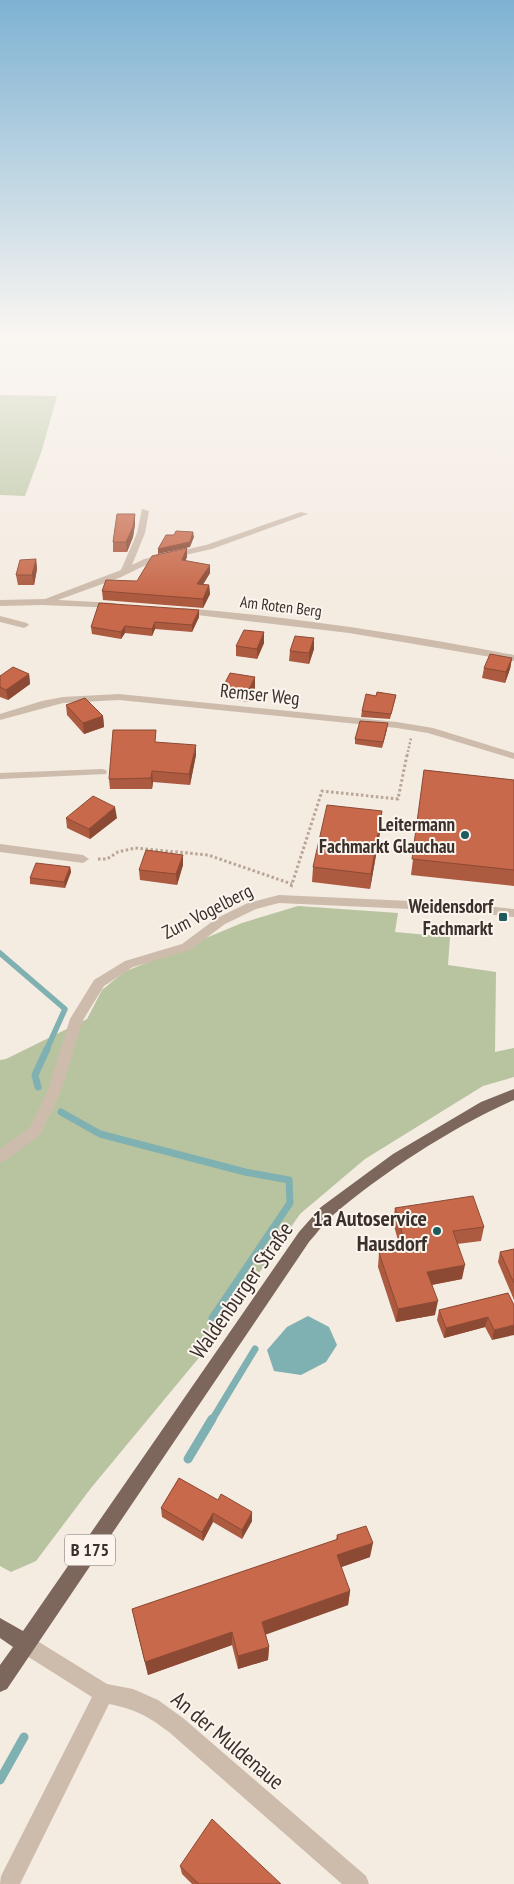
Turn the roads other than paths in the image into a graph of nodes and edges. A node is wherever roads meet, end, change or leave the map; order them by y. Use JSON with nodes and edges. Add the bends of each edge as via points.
{"nodes":[{"id":1,"x":145,"y":511,"type":"dead end"},
{"id":2,"x":304,"y":514,"type":"dead end"},
{"id":3,"x":124,"y":571,"type":"junction"},
{"id":4,"x":42,"y":602,"type":"junction"},
{"id":5,"x":0,"y":603,"type":"edge"},
{"id":6,"x":130,"y":607,"type":"edge"},
{"id":7,"x":176,"y":610,"type":"edge"},
{"id":8,"x":0,"y":619,"type":"edge"},
{"id":9,"x":24,"y":625,"type":"dead end"},
{"id":10,"x":514,"y":658,"type":"edge"},
{"id":11,"x":0,"y":717,"type":"edge"},
{"id":12,"x":514,"y":756,"type":"edge"},
{"id":13,"x":102,"y":772,"type":"dead end"},
{"id":14,"x":0,"y":776,"type":"edge"},
{"id":15,"x":0,"y":848,"type":"edge"},
{"id":16,"x":83,"y":860,"type":"road end"},
{"id":17,"x":514,"y":913,"type":"edge"},
{"id":18,"x":514,"y":1094,"type":"edge"},
{"id":19,"x":0,"y":1157,"type":"edge"},
{"id":20,"x":0,"y":1628,"type":"edge"},
{"id":21,"x":26,"y":1644,"type":"junction"},
{"id":22,"x":0,"y":1682,"type":"edge"},
{"id":23,"x":104,"y":1693,"type":"junction"},
{"id":24,"x":9,"y":1884,"type":"edge"},
{"id":25,"x":358,"y":1884,"type":"edge"}],
"edges":[{"from":1,"to":3,"type":"street","via":[[141,533]]},
{"from":2,"to":3,"type":"street","via":[[209,547],[147,561]]},
{"from":3,"to":4,"type":"street"},
{"from":4,"to":5,"type":"street"},
{"from":4,"to":6,"type":"street"},
{"from":7,"to":10,"type":"street","name":"Am Roten Berg","via":[[445,644]]},
{"from":8,"to":9,"type":"street"},
{"from":11,"to":12,"type":"street","name":"Remser Weg","via":[[63,700],[119,697],[413,728]]},
{"from":13,"to":14,"type":"street"},
{"from":15,"to":16,"type":"street"},
{"from":17,"to":19,"type":"street","name":"Zum Vogelberg","via":[[288,898],[252,906],[221,921],[186,947],[129,964],[99,983],[77,1019],[54,1092],[35,1131]]},
{"from":18,"to":21,"type":"main road","name":"Waldenburger Straße","number":"B 175","via":[[486,1106],[398,1158],[326,1212],[304,1237]]},
{"from":20,"to":21,"type":"main road"},
{"from":21,"to":22,"type":"main road","number":"B 175"},
{"from":21,"to":23,"type":"street","name":"An der Muldenaue"},
{"from":23,"to":24,"type":"street"},
{"from":23,"to":25,"type":"street","name":"An der Muldenaue","via":[[152,1707],[176,1725]]}]}
